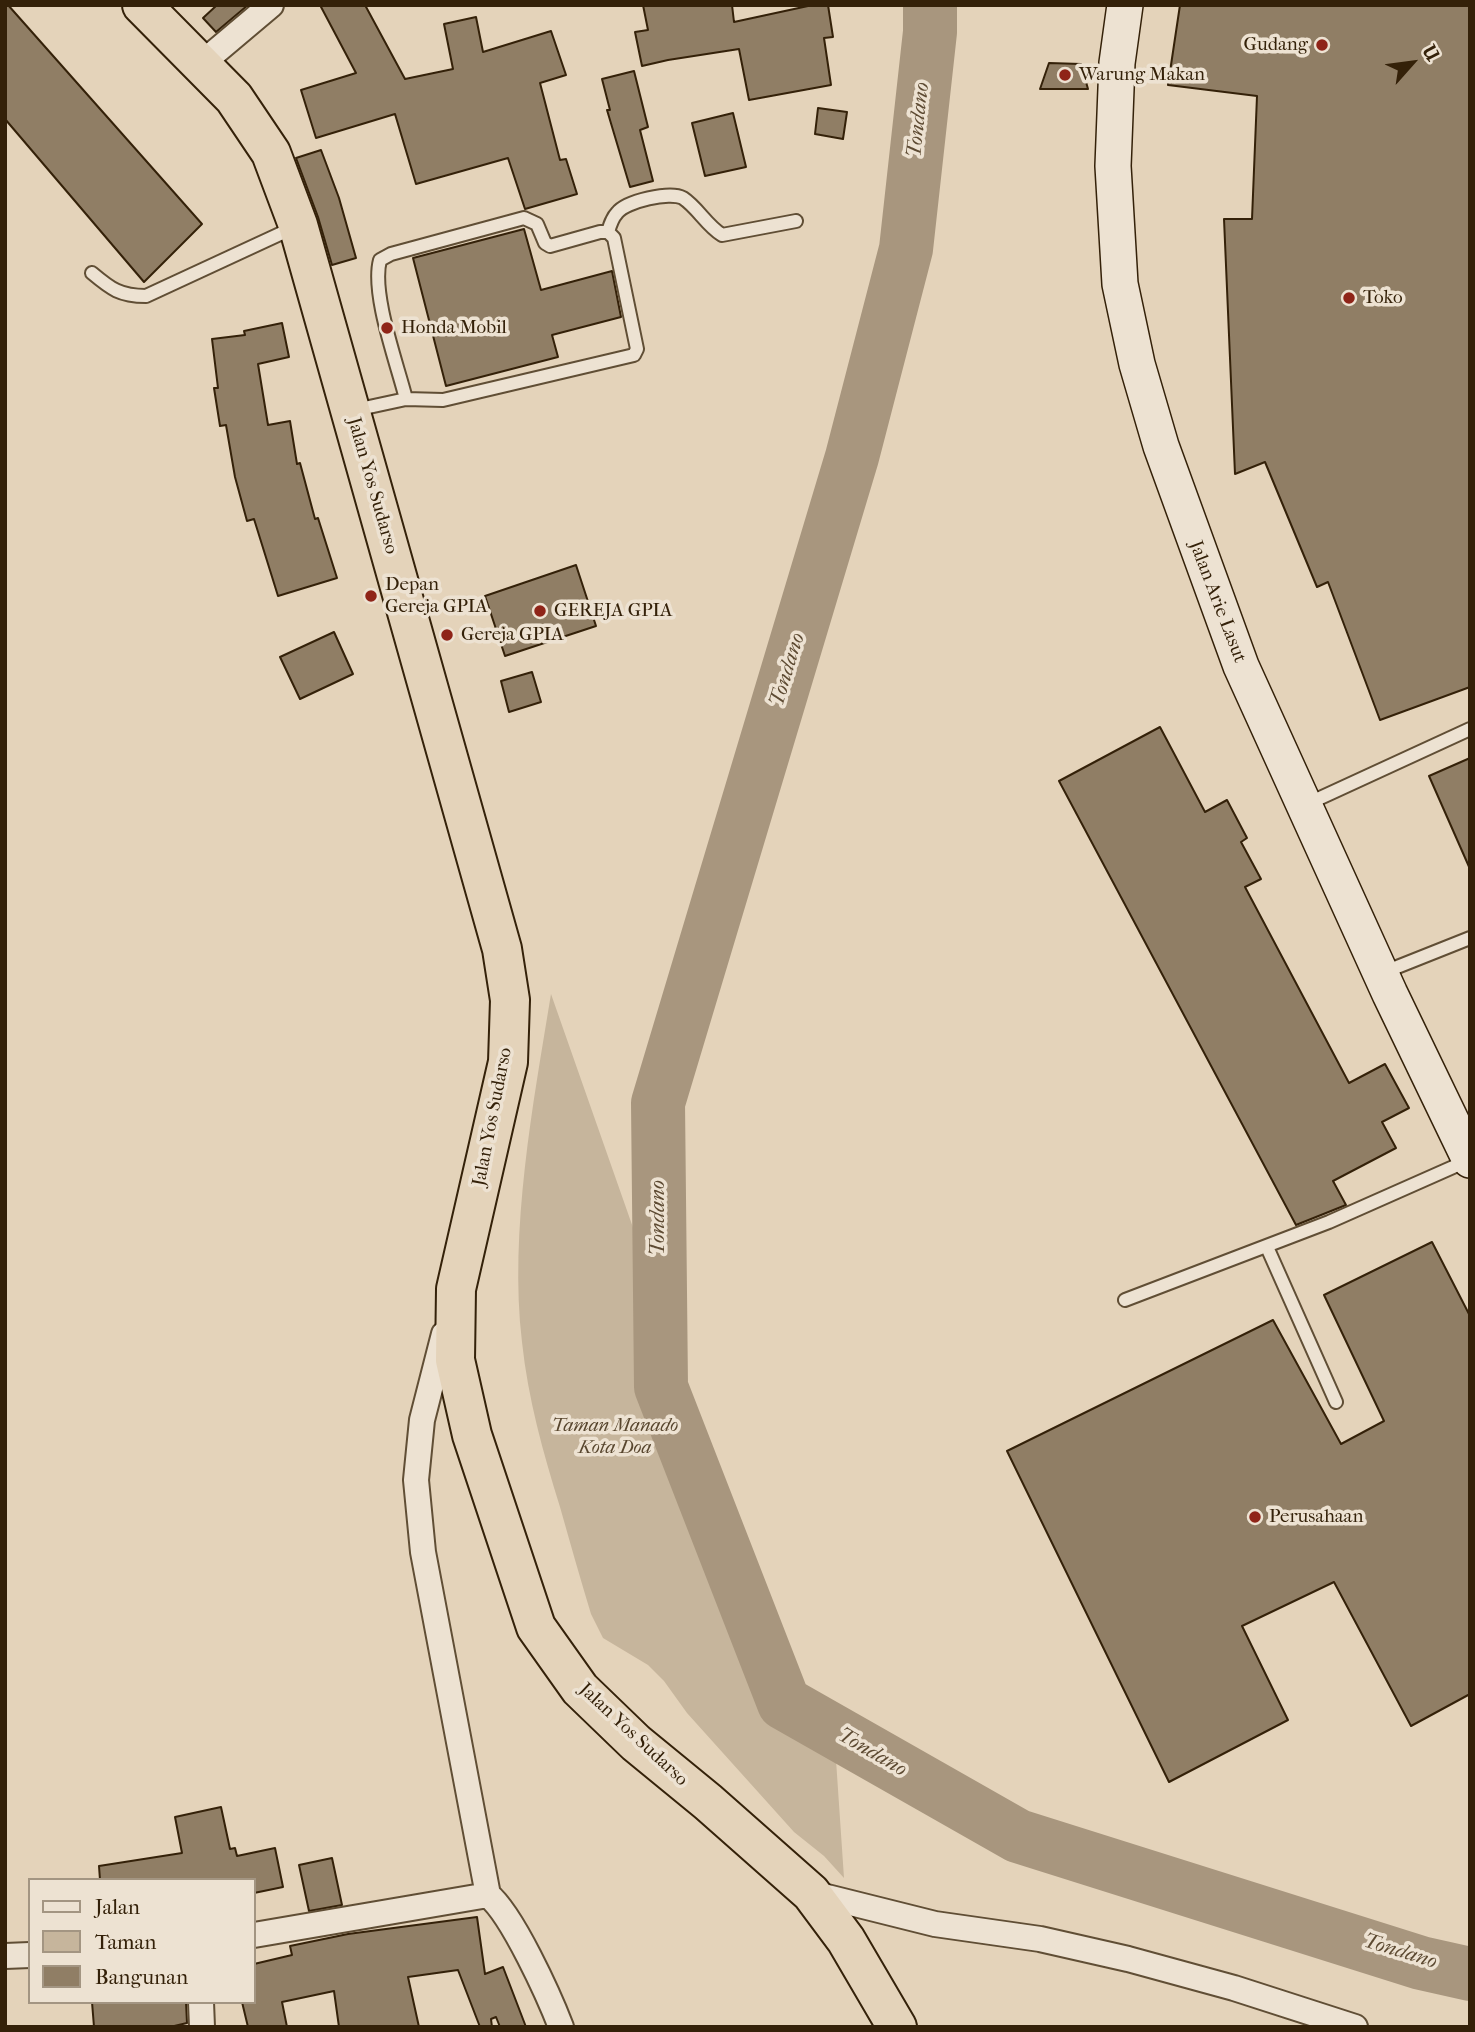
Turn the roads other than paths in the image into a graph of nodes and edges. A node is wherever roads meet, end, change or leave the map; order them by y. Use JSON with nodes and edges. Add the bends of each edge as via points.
{"nodes":[{"id":1,"x":142,"y":5,"type":"edge"},
{"id":2,"x":271,"y":5,"type":"edge"},
{"id":3,"x":1125,"y":5,"type":"edge"},
{"id":4,"x":201,"y":64,"type":"junction"},
{"id":5,"x":796,"y":221,"type":"dead end"},
{"id":6,"x":298,"y":225,"type":"junction"},
{"id":7,"x":608,"y":232,"type":"junction"},
{"id":8,"x":92,"y":273,"type":"dead end"},
{"id":9,"x":406,"y":399,"type":"junction"},
{"id":10,"x":351,"y":411,"type":"junction"},
{"id":11,"x":1470,"y":729,"type":"edge"},
{"id":12,"x":1303,"y":805,"type":"junction"},
{"id":13,"x":1470,"y":938,"type":"edge"},
{"id":14,"x":1381,"y":974,"type":"junction"},
{"id":15,"x":1470,"y":1160,"type":"edge"},
{"id":16,"x":1267,"y":1247,"type":"junction"},
{"id":17,"x":456,"y":1289,"type":"junction"},
{"id":18,"x":1125,"y":1300,"type":"dead end"},
{"id":19,"x":1336,"y":1402,"type":"dead end"},
{"id":20,"x":811,"y":1893,"type":"junction"},
{"id":21,"x":488,"y":1895,"type":"junction"},
{"id":22,"x":256,"y":1935,"type":"edge"},
{"id":23,"x":28,"y":1955,"type":"edge"},
{"id":24,"x":5,"y":1956,"type":"edge"},
{"id":25,"x":201,"y":2004,"type":"edge"},
{"id":26,"x":202,"y":2027,"type":"edge"},
{"id":27,"x":561,"y":2027,"type":"edge"},
{"id":28,"x":897,"y":2027,"type":"edge"},
{"id":29,"x":1355,"y":2027,"type":"edge"}],
"edges":[{"from":1,"to":4,"type":"highway","name":"Jalan Yos Sudarso"},
{"from":2,"to":4,"type":"street"},
{"from":3,"to":12,"type":"main road","name":"Jalan Arie Lasut","via":[[1117,63],[1113,166],[1119,284],[1161,446],[1191,531],[1241,666]]},
{"from":4,"to":6,"type":"highway","name":"Jalan Yos Sudarso","via":[[234,97],[271,153]]},
{"from":5,"to":7,"type":"lane","via":[[722,235],[673,194],[626,205],[617,211]]},
{"from":6,"to":8,"type":"lane","via":[[146,296],[125,296]]},
{"from":6,"to":10,"type":"highway","name":"Jalan Yos Sudarso"},
{"from":7,"to":9,"type":"lane","via":[[614,238],[638,349],[634,355],[443,400]]},
{"from":7,"to":9,"type":"lane","via":[[550,246],[537,224],[524,218],[380,260],[381,305]]},
{"from":9,"to":10,"type":"lane"},
{"from":10,"to":17,"type":"highway","name":"Jalan Yos Sudarso","via":[[502,949],[510,1000],[508,1062]]},
{"from":11,"to":12,"type":"lane"},
{"from":12,"to":14,"type":"main road","name":"Jalan Arie Lasut"},
{"from":13,"to":14,"type":"lane"},
{"from":14,"to":15,"type":"main road","name":"Jalan Arie Lasut"},
{"from":15,"to":16,"type":"lane"},
{"from":16,"to":18,"type":"lane"},
{"from":16,"to":19,"type":"lane"},
{"from":17,"to":20,"type":"highway","name":"Jalan Yos Sudarso","via":[[455,1360],[470,1425],[537,1627],[580,1689]]},
{"from":17,"to":21,"type":"street","via":[[422,1420],[416,1480],[423,1552]]},
{"from":20,"to":28,"type":"highway","name":"Jalan Yos Sudarso","via":[[846,1940]]},
{"from":20,"to":29,"type":"street","via":[[935,1924],[1040,1939],[1128,1959]]},
{"from":21,"to":22,"type":"street"},
{"from":21,"to":27,"type":"street","via":[[513,1927]]},
{"from":23,"to":24,"type":"street"},
{"from":25,"to":26,"type":"street"}]}
